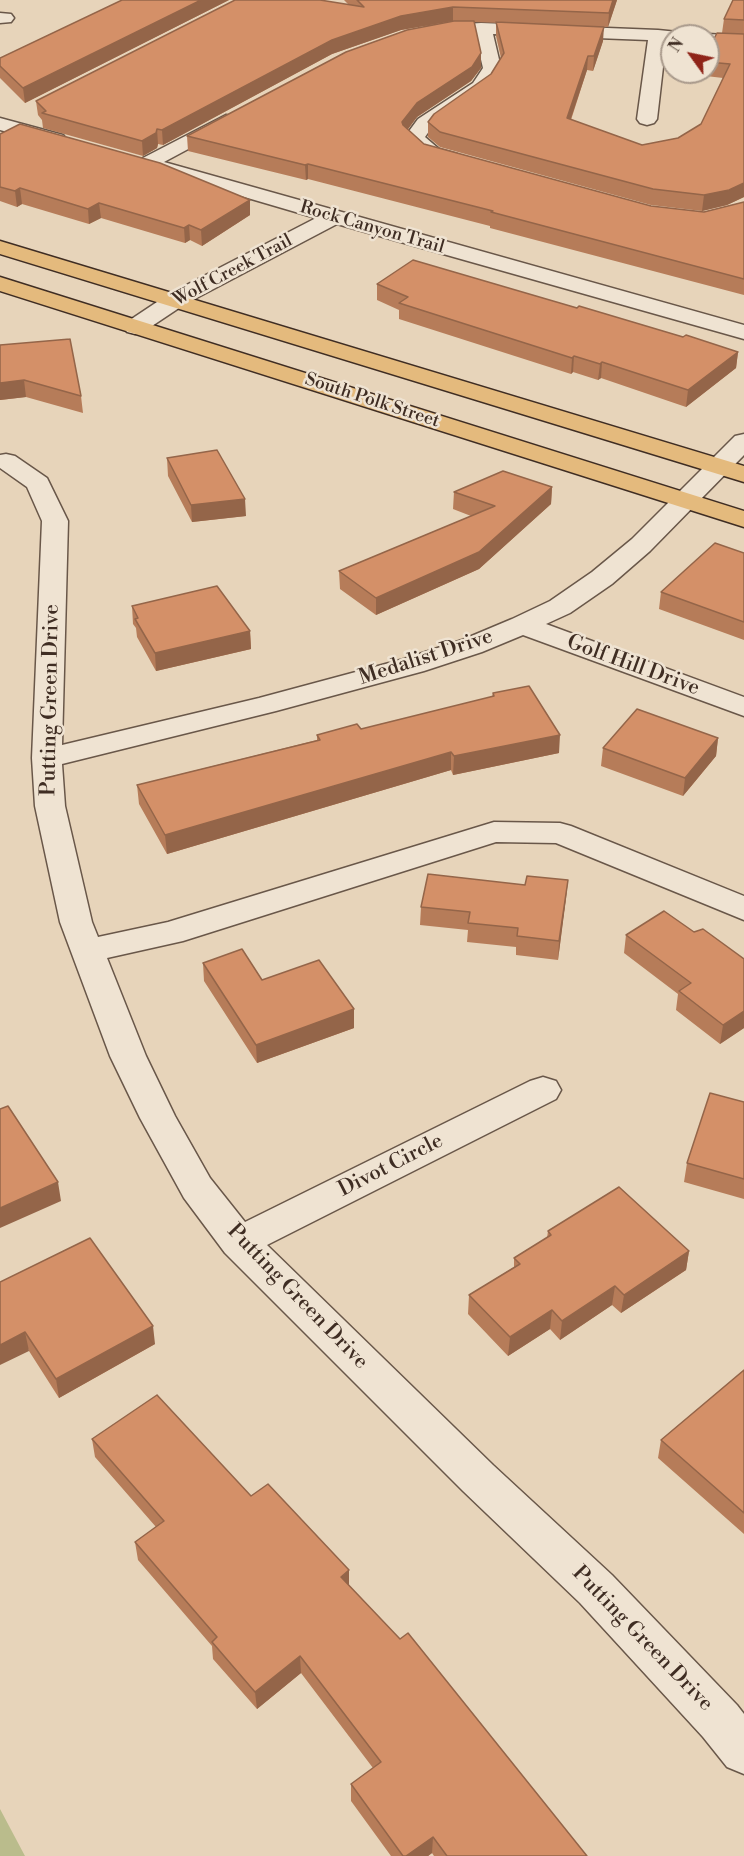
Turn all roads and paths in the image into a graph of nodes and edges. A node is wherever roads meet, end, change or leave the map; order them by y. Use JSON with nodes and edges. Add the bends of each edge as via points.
{"nodes":[{"id":1,"x":483,"y":28,"type":"junction"},
{"id":2,"x":417,"y":34,"type":"edge"},
{"id":3,"x":660,"y":36,"type":"edge"},
{"id":4,"x":720,"y":40,"type":"edge"},
{"id":5,"x":744,"y":41,"type":"edge"},
{"id":6,"x":660,"y":59,"type":"edge"},
{"id":7,"x":23,"y":113,"type":"dead end"},
{"id":8,"x":238,"y":115,"type":"edge"},
{"id":9,"x":647,"y":119,"type":"dead end"},
{"id":10,"x":1,"y":124,"type":"edge"},
{"id":11,"x":80,"y":146,"type":"edge"},
{"id":12,"x":124,"y":158,"type":"edge"},
{"id":13,"x":466,"y":163,"type":"edge"},
{"id":14,"x":146,"y":164,"type":"junction"},
{"id":15,"x":334,"y":217,"type":"junction"},
{"id":16,"x":0,"y":247,"type":"edge"},
{"id":17,"x":0,"y":284,"type":"edge"},
{"id":18,"x":177,"y":300,"type":"junction"},
{"id":19,"x":135,"y":327,"type":"junction"},
{"id":20,"x":744,"y":332,"type":"edge"},
{"id":21,"x":744,"y":441,"type":"edge"},
{"id":22,"x":6,"y":461,"type":"dead end"},
{"id":23,"x":731,"y":471,"type":"edge"},
{"id":24,"x":684,"y":500,"type":"junction"},
{"id":25,"x":744,"y":519,"type":"edge"},
{"id":26,"x":522,"y":625,"type":"junction"},
{"id":27,"x":744,"y":707,"type":"edge"},
{"id":28,"x":47,"y":758,"type":"junction"},
{"id":29,"x":744,"y":909,"type":"edge"},
{"id":30,"x":87,"y":951,"type":"junction"},
{"id":31,"x":543,"y":1090,"type":"dead end"},
{"id":32,"x":239,"y":1242,"type":"junction"},
{"id":33,"x":744,"y":1751,"type":"edge"}],
"edges":[{"from":1,"to":2,"type":"street"},
{"from":1,"to":3,"type":"street"},
{"from":1,"to":13,"type":"street","via":[[492,68],[480,87],[426,123],[414,138],[432,153]]},
{"from":4,"to":5,"type":"street"},
{"from":6,"to":9,"type":"street"},
{"from":7,"to":10,"type":"street"},
{"from":8,"to":14,"type":"street"},
{"from":10,"to":11,"type":"street"},
{"from":12,"to":14,"type":"street","name":"Rock Canyon Trail"},
{"from":14,"to":15,"type":"street","name":"Rock Canyon Trail"},
{"from":15,"to":18,"type":"street","name":"Wolf Creek Trail"},
{"from":15,"to":20,"type":"street","name":"Rock Canyon Trail"},
{"from":16,"to":18,"type":"main road","name":"South Polk Street"},
{"from":17,"to":19,"type":"main road","name":"South Polk Street"},
{"from":18,"to":19,"type":"street","name":"Wolf Creek Trail"},
{"from":18,"to":23,"type":"main road","name":"South Polk Street"},
{"from":19,"to":24,"type":"main road","name":"South Polk Street"},
{"from":21,"to":23,"type":"street","name":"Medalist Drive"},
{"from":22,"to":28,"type":"street","name":"Putting Green Drive","via":[[38,483],[55,521]]},
{"from":23,"to":24,"type":"street","name":"Medalist Drive"},
{"from":24,"to":25,"type":"main road","name":"South Polk Street"},
{"from":24,"to":26,"type":"street","name":"Medalist Drive","via":[[602,578],[560,607]]},
{"from":26,"to":27,"type":"street","name":"Golf Hill Drive"},
{"from":26,"to":28,"type":"street","name":"Medalist Drive","via":[[414,665]]},
{"from":28,"to":30,"type":"street","name":"Putting Green Drive","via":[[50,806],[76,922]]},
{"from":29,"to":30,"type":"street","via":[[560,833],[494,832],[171,933]]},
{"from":30,"to":32,"type":"street","name":"Putting Green Drive","via":[[128,1056],[158,1118],[197,1188]]},
{"from":31,"to":32,"type":"street","name":"Divot Circle"},
{"from":32,"to":33,"type":"street","name":"Putting Green Drive","via":[[596,1589]]}]}
